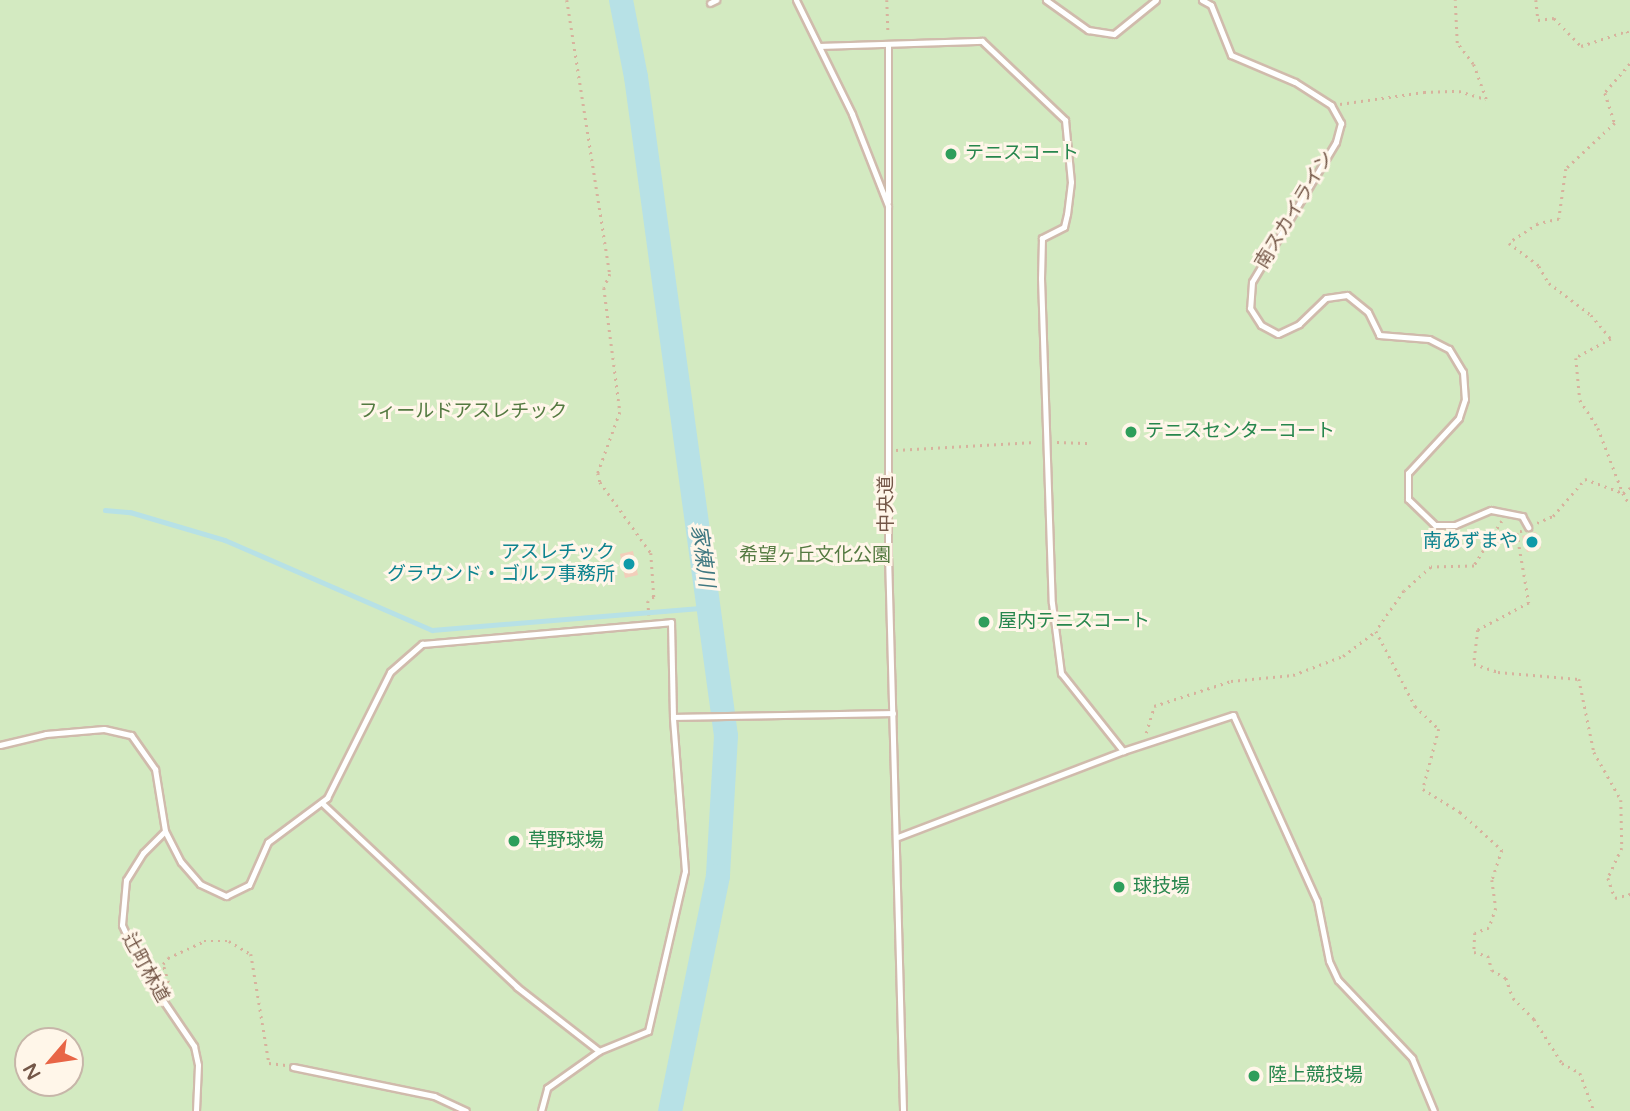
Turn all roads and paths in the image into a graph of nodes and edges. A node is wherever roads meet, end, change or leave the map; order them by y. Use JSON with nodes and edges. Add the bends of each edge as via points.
{"nodes":[{"id":1,"x":567,"y":0,"type":"edge"},
{"id":2,"x":796,"y":0,"type":"edge"},
{"id":3,"x":887,"y":0,"type":"edge"},
{"id":4,"x":1046,"y":0,"type":"edge"},
{"id":5,"x":1156,"y":0,"type":"edge"},
{"id":6,"x":1202,"y":0,"type":"edge"},
{"id":7,"x":1455,"y":0,"type":"edge"},
{"id":8,"x":1536,"y":0,"type":"edge"},
{"id":9,"x":1630,"y":35,"type":"edge"},
{"id":10,"x":888,"y":44,"type":"junction"},
{"id":11,"x":821,"y":46,"type":"junction"},
{"id":12,"x":1630,"y":65,"type":"edge"},
{"id":13,"x":1331,"y":104,"type":"junction"},
{"id":14,"x":888,"y":206,"type":"junction"},
{"id":15,"x":1045,"y":442,"type":"junction"},
{"id":16,"x":1092,"y":443,"type":"dead end"},
{"id":17,"x":887,"y":450,"type":"junction"},
{"id":18,"x":1630,"y":488,"type":"edge"},
{"id":19,"x":1623,"y":493,"type":"junction"},
{"id":20,"x":1630,"y":505,"type":"edge"},
{"id":21,"x":1508,"y":511,"type":"junction"},
{"id":22,"x":1528,"y":527,"type":"junction"},
{"id":23,"x":649,"y":624,"type":"junction"},
{"id":24,"x":1376,"y":631,"type":"junction"},
{"id":25,"x":892,"y":713,"type":"junction"},
{"id":26,"x":673,"y":717,"type":"junction"},
{"id":27,"x":0,"y":745,"type":"edge"},
{"id":28,"x":1142,"y":746,"type":"junction"},
{"id":29,"x":1122,"y":751,"type":"junction"},
{"id":30,"x":322,"y":803,"type":"junction"},
{"id":31,"x":165,"y":831,"type":"junction"},
{"id":32,"x":898,"y":837,"type":"junction"},
{"id":33,"x":1630,"y":894,"type":"edge"},
{"id":34,"x":173,"y":1017,"type":"junction"},
{"id":35,"x":599,"y":1051,"type":"junction"},
{"id":36,"x":293,"y":1066,"type":"joint"},
{"id":37,"x":196,"y":1111,"type":"edge"},
{"id":38,"x":466,"y":1111,"type":"edge"},
{"id":39,"x":541,"y":1111,"type":"edge"},
{"id":40,"x":903,"y":1111,"type":"edge"},
{"id":41,"x":1434,"y":1111,"type":"edge"},
{"id":42,"x":1594,"y":1111,"type":"edge"}],
"edges":[{"from":1,"to":23,"type":"path","via":[[610,274],[604,288],[620,412],[598,473],[651,553],[654,597],[648,601]]},
{"from":2,"to":11,"type":"lane","name":"中央道"},
{"from":3,"to":10,"type":"path"},
{"from":4,"to":5,"type":"lane","via":[[1088,30],[1114,34]]},
{"from":6,"to":13,"type":"lane","via":[[1211,5],[1231,55]]},
{"from":7,"to":13,"type":"path","via":[[1457,43],[1473,64],[1486,99],[1459,92],[1424,92],[1364,104]]},
{"from":8,"to":9,"type":"path","via":[[1538,20],[1554,18],[1581,46],[1628,31]]},
{"from":10,"to":11,"type":"lane"},
{"from":10,"to":14,"type":"lane"},
{"from":10,"to":15,"type":"lane","via":[[982,41],[1065,120],[1071,182],[1067,214],[1063,228],[1042,238]]},
{"from":11,"to":14,"type":"lane","name":"中央道"},
{"from":12,"to":19,"type":"path","via":[[1605,93],[1615,123],[1566,169],[1559,219],[1538,224],[1509,243],[1539,266],[1549,283],[1591,315],[1611,339],[1576,358],[1580,400],[1598,428]]},
{"from":13,"to":21,"type":"lane","name":"南スカイライン","via":[[1341,123],[1336,142],[1252,282],[1250,308],[1261,325],[1278,334],[1299,324],[1326,298],[1347,295],[1368,312],[1379,335],[1429,339],[1449,349],[1463,372],[1465,399],[1459,418],[1408,473],[1408,499],[1435,525],[1455,525],[1491,509]]},
{"from":14,"to":17,"type":"lane","name":"中央道"},
{"from":15,"to":16,"type":"path"},
{"from":15,"to":17,"type":"path"},
{"from":15,"to":29,"type":"lane","via":[[1052,603],[1062,673]]},
{"from":17,"to":25,"type":"lane","name":"中央道"},
{"from":18,"to":19,"type":"path"},
{"from":19,"to":20,"type":"path"},
{"from":19,"to":22,"type":"path","via":[[1585,479],[1553,516]]},
{"from":21,"to":22,"type":"lane","via":[[1522,516]]},
{"from":21,"to":24,"type":"path","via":[[1474,566],[1431,567],[1404,591]]},
{"from":22,"to":33,"type":"path","via":[[1517,533],[1530,603],[1478,630],[1474,664],[1498,672],[1579,679],[1594,752],[1621,800],[1622,848],[1608,878],[1615,898]]},
{"from":23,"to":26,"type":"lane","via":[[671,622],[675,633]]},
{"from":23,"to":30,"type":"lane","via":[[422,644],[390,672]]},
{"from":24,"to":28,"type":"path","via":[[1343,656],[1293,675],[1231,681],[1154,706]]},
{"from":24,"to":42,"type":"path","via":[[1415,706],[1439,730],[1423,789],[1460,812],[1502,850],[1492,880],[1496,908],[1489,928],[1475,933],[1474,952],[1488,956],[1492,970],[1506,978],[1513,998],[1534,1019],[1562,1063],[1580,1073]]},
{"from":25,"to":26,"type":"lane"},
{"from":25,"to":32,"type":"lane","name":"中央道"},
{"from":26,"to":35,"type":"lane","via":[[685,871],[648,1031]]},
{"from":27,"to":31,"type":"lane","via":[[46,734],[104,729],[131,735],[155,769]]},
{"from":28,"to":29,"type":"lane"},
{"from":28,"to":41,"type":"lane","via":[[1233,715],[1317,901],[1329,961],[1338,980],[1404,1047],[1426,1082]]},
{"from":29,"to":32,"type":"lane"},
{"from":30,"to":31,"type":"lane","via":[[268,842],[249,885],[226,896],[200,884],[181,862]]},
{"from":30,"to":35,"type":"lane","via":[[517,987]]},
{"from":31,"to":34,"type":"lane","name":"辻町林道","via":[[143,853],[126,880],[122,925],[143,971]]},
{"from":32,"to":40,"type":"lane","name":"中央道"},
{"from":34,"to":36,"type":"path","via":[[163,964],[204,941],[229,941],[251,954],[269,1063]]},
{"from":34,"to":37,"type":"lane","name":"辻町林道","via":[[194,1046]]},
{"from":35,"to":39,"type":"lane","via":[[547,1088]]},
{"from":36,"to":38,"type":"lane","via":[[434,1096]]}]}
